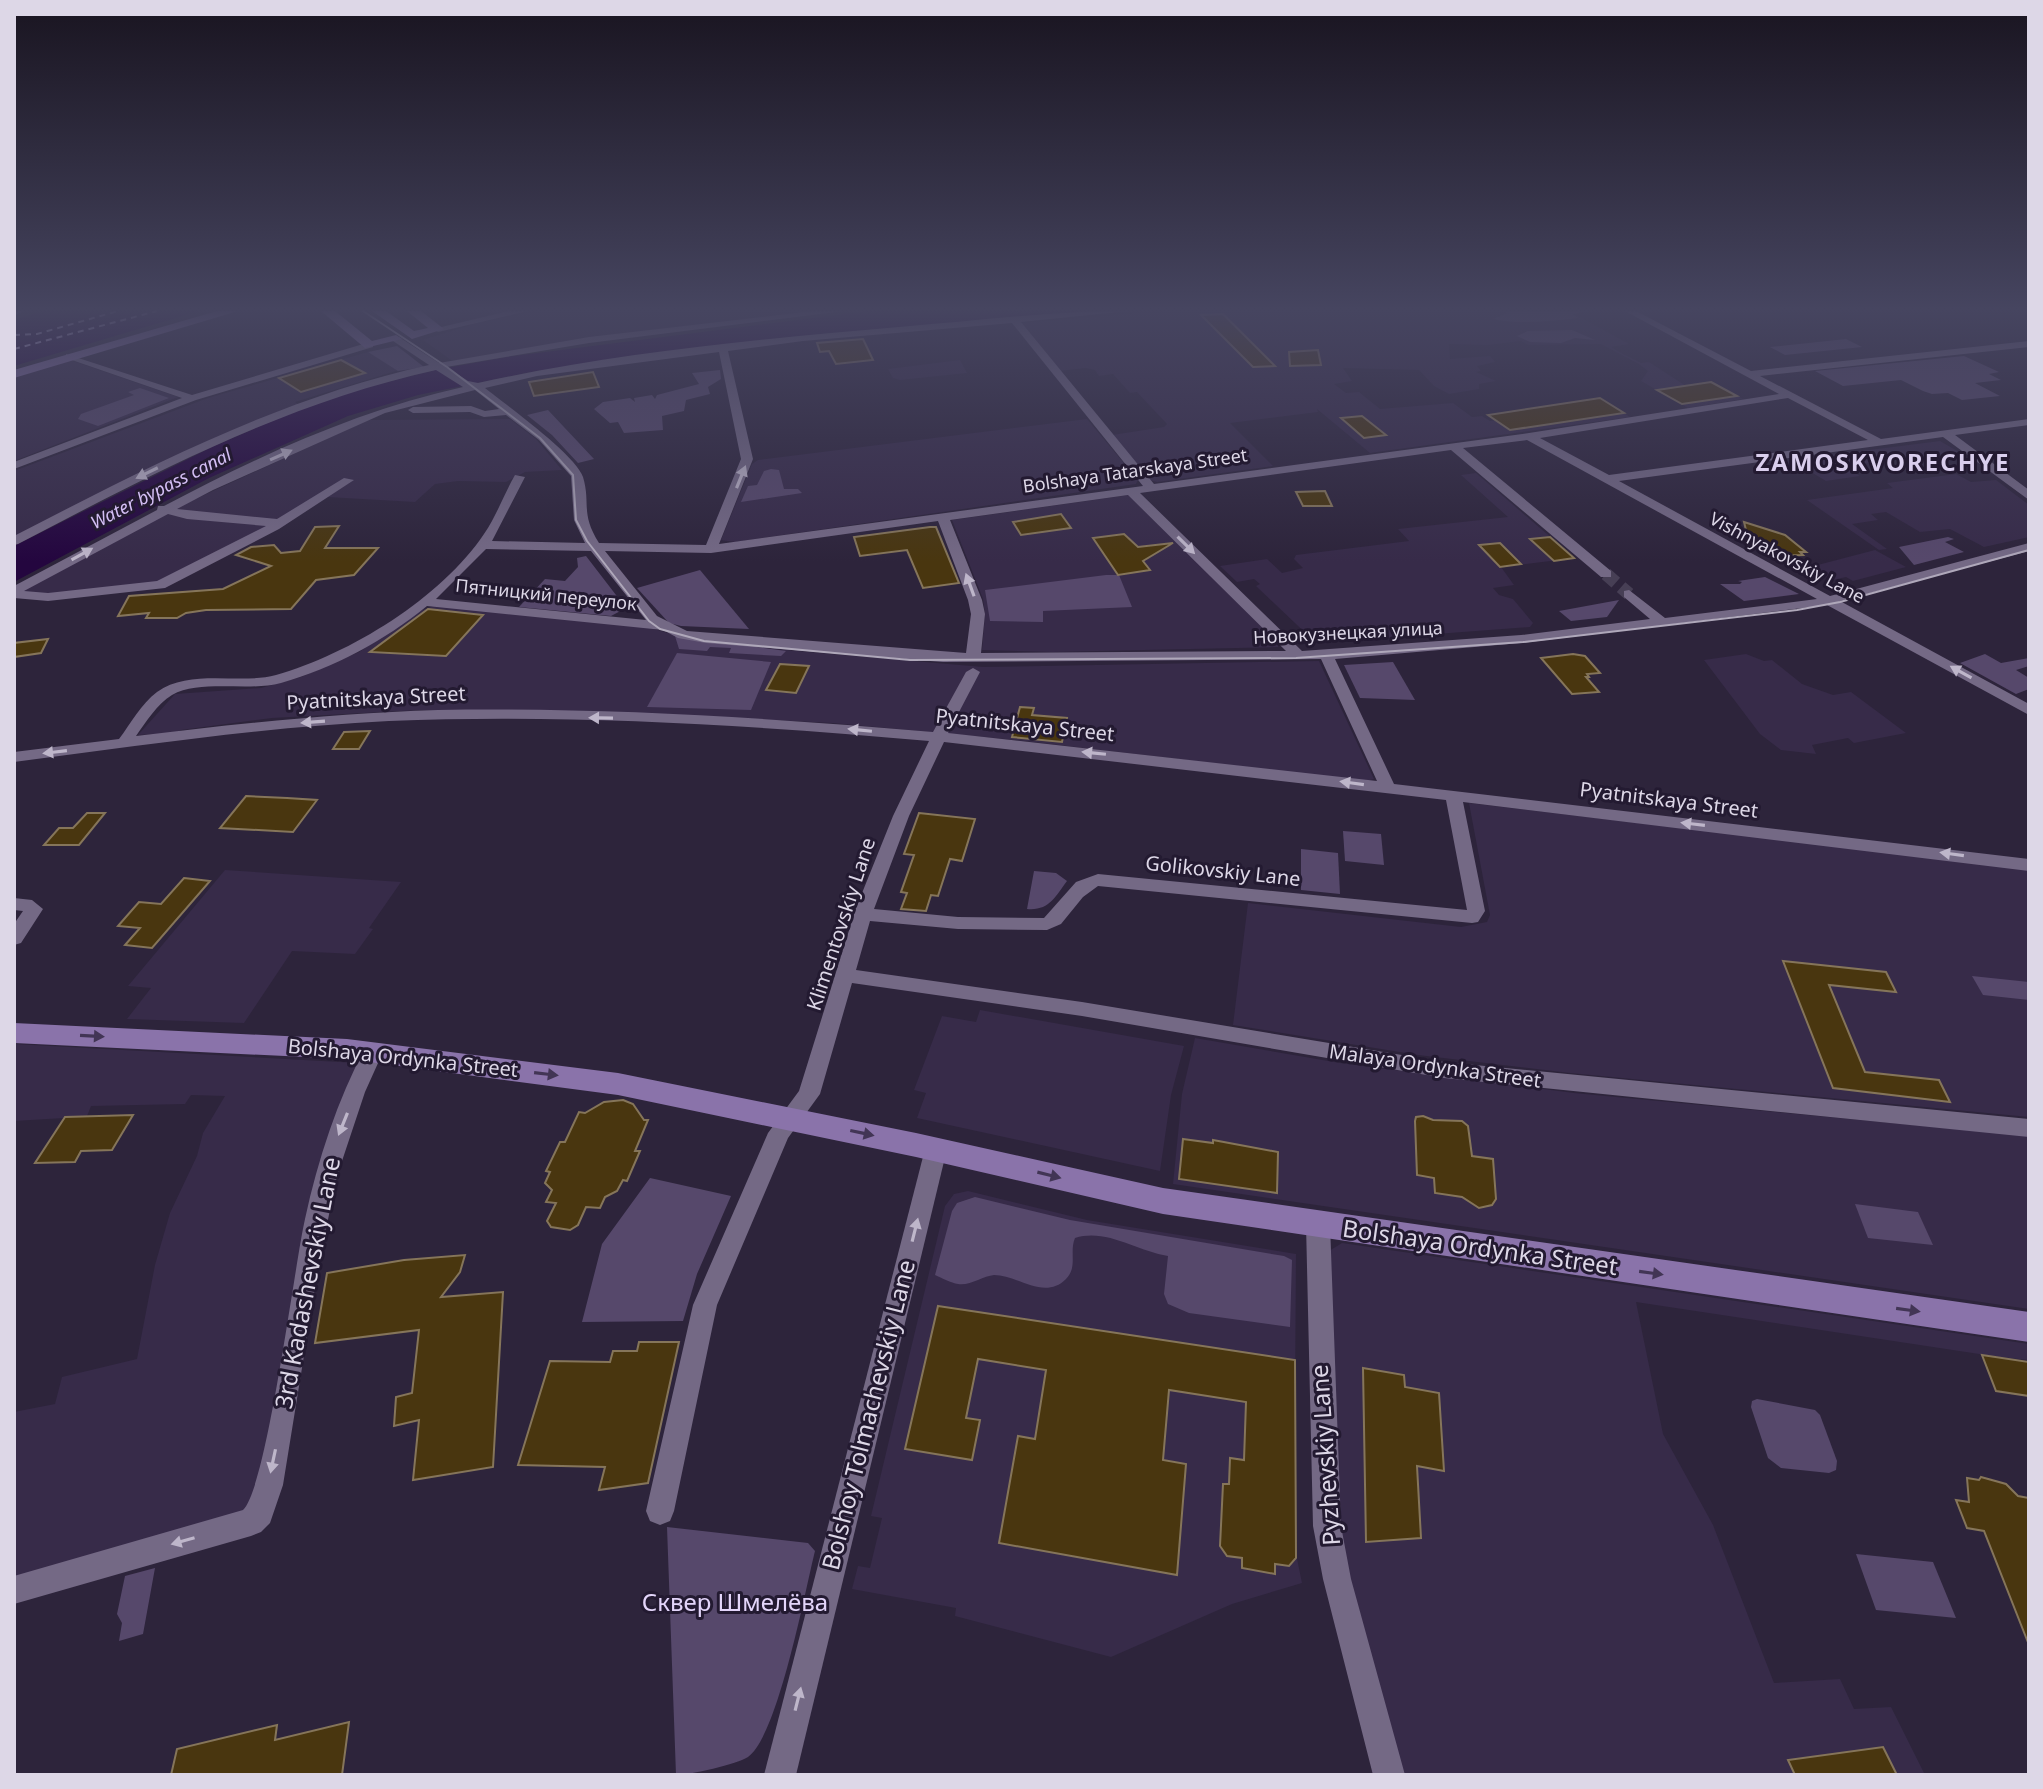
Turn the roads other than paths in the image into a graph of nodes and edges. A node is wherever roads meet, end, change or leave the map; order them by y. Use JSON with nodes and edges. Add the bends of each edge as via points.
{"nodes":[{"id":1,"x":182,"y":394,"type":"edge"},
{"id":2,"x":204,"y":394,"type":"edge"},
{"id":3,"x":331,"y":394,"type":"edge"},
{"id":4,"x":438,"y":394,"type":"edge"},
{"id":5,"x":487,"y":394,"type":"edge"},
{"id":6,"x":733,"y":394,"type":"edge"},
{"id":7,"x":1075,"y":394,"type":"edge"},
{"id":8,"x":1790,"y":395,"type":"joint"},
{"id":9,"x":192,"y":398,"type":"junction"},
{"id":10,"x":417,"y":401,"type":"junction"},
{"id":11,"x":431,"y":409,"type":"junction"},
{"id":12,"x":509,"y":411,"type":"junction"},
{"id":13,"x":375,"y":414,"type":"junction"},
{"id":14,"x":2029,"y":422,"type":"edge"},
{"id":15,"x":1943,"y":432,"type":"junction"},
{"id":16,"x":1529,"y":436,"type":"junction"},
{"id":17,"x":1877,"y":441,"type":"junction"},
{"id":18,"x":1453,"y":446,"type":"junction"},
{"id":19,"x":14,"y":466,"type":"edge"},
{"id":20,"x":519,"y":477,"type":"dead end"},
{"id":21,"x":1607,"y":479,"type":"junction"},
{"id":22,"x":348,"y":480,"type":"dead end"},
{"id":23,"x":1150,"y":487,"type":"junction"},
{"id":24,"x":1130,"y":490,"type":"junction"},
{"id":25,"x":2029,"y":496,"type":"edge"},
{"id":26,"x":162,"y":509,"type":"junction"},
{"id":27,"x":942,"y":516,"type":"junction"},
{"id":28,"x":279,"y":523,"type":"junction"},
{"id":29,"x":14,"y":541,"type":"edge"},
{"id":30,"x":483,"y":545,"type":"junction"},
{"id":31,"x":2029,"y":547,"type":"edge"},
{"id":32,"x":596,"y":549,"type":"junction"},
{"id":33,"x":711,"y":549,"type":"junction"},
{"id":34,"x":1606,"y":574,"type":"tunnel mouth"},
{"id":35,"x":14,"y":592,"type":"edge"},
{"id":36,"x":1629,"y":594,"type":"tunnel mouth"},
{"id":37,"x":1829,"y":601,"type":"junction"},
{"id":38,"x":426,"y":602,"type":"junction"},
{"id":39,"x":1663,"y":623,"type":"junction"},
{"id":40,"x":662,"y":626,"type":"junction"},
{"id":41,"x":1326,"y":655,"type":"junction"},
{"id":42,"x":1299,"y":656,"type":"junction"},
{"id":43,"x":973,"y":665,"type":"junction"},
{"id":44,"x":2029,"y":710,"type":"edge"},
{"id":45,"x":124,"y":743,"type":"junction"},
{"id":46,"x":14,"y":757,"type":"edge"},
{"id":47,"x":1388,"y":788,"type":"junction"},
{"id":48,"x":1453,"y":796,"type":"junction"},
{"id":49,"x":2029,"y":865,"type":"edge"},
{"id":50,"x":14,"y":904,"type":"edge"},
{"id":51,"x":863,"y":914,"type":"junction"},
{"id":52,"x":14,"y":938,"type":"edge"},
{"id":53,"x":845,"y":975,"type":"junction"},
{"id":54,"x":14,"y":1033,"type":"edge"},
{"id":55,"x":373,"y":1052,"type":"junction"},
{"id":56,"x":789,"y":1118,"type":"junction"},
{"id":57,"x":2029,"y":1128,"type":"edge"},
{"id":58,"x":936,"y":1149,"type":"junction"},
{"id":59,"x":1318,"y":1224,"type":"junction"},
{"id":60,"x":2029,"y":1327,"type":"edge"},
{"id":61,"x":660,"y":1511,"type":"dead end"},
{"id":62,"x":14,"y":1590,"type":"edge"},
{"id":63,"x":780,"y":1775,"type":"edge"},
{"id":64,"x":1389,"y":1775,"type":"edge"}],
"edges":[{"from":1,"to":9,"type":"street"},
{"from":2,"to":9,"type":"street"},
{"from":3,"to":29,"type":"street","one_way":true,"via":[[174,460]]},
{"from":4,"to":10,"type":"street"},
{"from":5,"to":12,"type":"street"},
{"from":33,"to":6,"type":"street","one_way":true,"via":[[747,459]]},
{"from":7,"to":23,"type":"street"},
{"from":8,"to":16,"type":"street","name":"Bolshaya Tatarskaya Street"},
{"from":8,"to":17,"type":"street"},
{"from":9,"to":19,"type":"street"},
{"from":10,"to":11,"type":"street","via":[[414,406]]},
{"from":10,"to":13,"type":"street"},
{"from":11,"to":12,"type":"street"},
{"from":11,"to":13,"type":"street"},
{"from":12,"to":32,"type":"street","via":[[577,475],[580,520]]},
{"from":26,"to":13,"type":"street","one_way":true},
{"from":14,"to":15,"type":"street"},
{"from":15,"to":17,"type":"street"},
{"from":15,"to":25,"type":"street"},
{"from":16,"to":18,"type":"street","name":"Bolshaya Tatarskaya Street"},
{"from":16,"to":21,"type":"street","name":"Vishnyakovskiy Lane"},
{"from":17,"to":21,"type":"street"},
{"from":18,"to":23,"type":"street","name":"Bolshaya Tatarskaya Street"},
{"from":18,"to":34,"type":"street"},
{"from":20,"to":30,"type":"street"},
{"from":21,"to":37,"type":"street","name":"Vishnyakovskiy Lane"},
{"from":22,"to":28,"type":"street"},
{"from":23,"to":24,"type":"street","name":"Bolshaya Tatarskaya Street"},
{"from":24,"to":27,"type":"street","name":"Bolshaya Tatarskaya Street"},
{"from":24,"to":42,"type":"street","one_way":true},
{"from":26,"to":28,"type":"street"},
{"from":35,"to":26,"type":"street","one_way":true},
{"from":27,"to":33,"type":"street","name":"Bolshaya Tatarskaya Street"},
{"from":43,"to":27,"type":"street","one_way":true,"via":[[978,614]]},
{"from":28,"to":35,"type":"street","via":[[160,585],[48,597]]},
{"from":30,"to":32,"type":"street","name":"Bolshaya Tatarskaya Street"},
{"from":30,"to":38,"type":"street"},
{"from":31,"to":37,"type":"street","name":"Новокузнецкая улица"},
{"from":32,"to":33,"type":"street","name":"Bolshaya Tatarskaya Street"},
{"from":32,"to":40,"type":"street"},
{"from":36,"to":39,"type":"street"},
{"from":37,"to":39,"type":"street","name":"Новокузнецкая улица"},
{"from":44,"to":37,"type":"street","name":"Vishnyakovskiy Lane","one_way":true},
{"from":38,"to":40,"type":"street","name":"Пятницкий переулок"},
{"from":38,"to":45,"type":"street","via":[[312,669],[263,683],[166,693]]},
{"from":39,"to":41,"type":"street","name":"Новокузнецкая улица"},
{"from":40,"to":43,"type":"street","name":"Новокузнецкая улица","via":[[707,639]]},
{"from":41,"to":42,"type":"street","name":"Новокузнецкая улица"},
{"from":41,"to":47,"type":"street"},
{"from":42,"to":43,"type":"street","name":"Новокузнецкая улица"},
{"from":43,"to":51,"type":"street","name":"Klimentovskiy Lane","via":[[901,816]]},
{"from":45,"to":46,"type":"street","name":"Pyatnitskaya Street","one_way":true},
{"from":47,"to":45,"type":"street","name":"Pyatnitskaya Street","one_way":true,"via":[[1010,744],[710,720],[421,716],[262,726]]},
{"from":47,"to":48,"type":"street","name":"Pyatnitskaya Street"},
{"from":49,"to":48,"type":"street","name":"Pyatnitskaya Street","one_way":true},
{"from":48,"to":51,"type":"street","name":"Golikovskiy Lane","via":[[1476,911],[1472,917],[1098,880],[1081,885],[1047,924]]},
{"from":50,"to":52,"type":"street","via":[[34,909]]},
{"from":51,"to":53,"type":"street","name":"Klimentovskiy Lane"},
{"from":53,"to":56,"type":"street","name":"Klimentovskiy Lane","via":[[809,1094]]},
{"from":53,"to":57,"type":"street","name":"Malaya Ordynka Street","via":[[1444,1070]]},
{"from":54,"to":55,"type":"main road","name":"Bolshaya Ordynka Street","one_way":true},
{"from":55,"to":56,"type":"main road","name":"Bolshaya Ordynka Street","one_way":true,"via":[[618,1084]]},
{"from":55,"to":62,"type":"street","name":"3rd Kadashevskiy Lane","one_way":true,"via":[[336,1140],[279,1433],[257,1518]]},
{"from":56,"to":58,"type":"main road","name":"Bolshaya Ordynka Street","one_way":true},
{"from":56,"to":61,"type":"street","name":"Klimentovskiy Lane","via":[[705,1305]]},
{"from":58,"to":59,"type":"main road","name":"Bolshaya Ordynka Street","one_way":true,"via":[[1111,1191]]},
{"from":63,"to":58,"type":"street","name":"Bolshoy Tolmachevskiy Lane","one_way":true},
{"from":59,"to":60,"type":"main road","name":"Bolshaya Ordynka Street","one_way":true},
{"from":59,"to":64,"type":"street","name":"Pyzhevskiy Lane","via":[[1327,1526]]}]}
